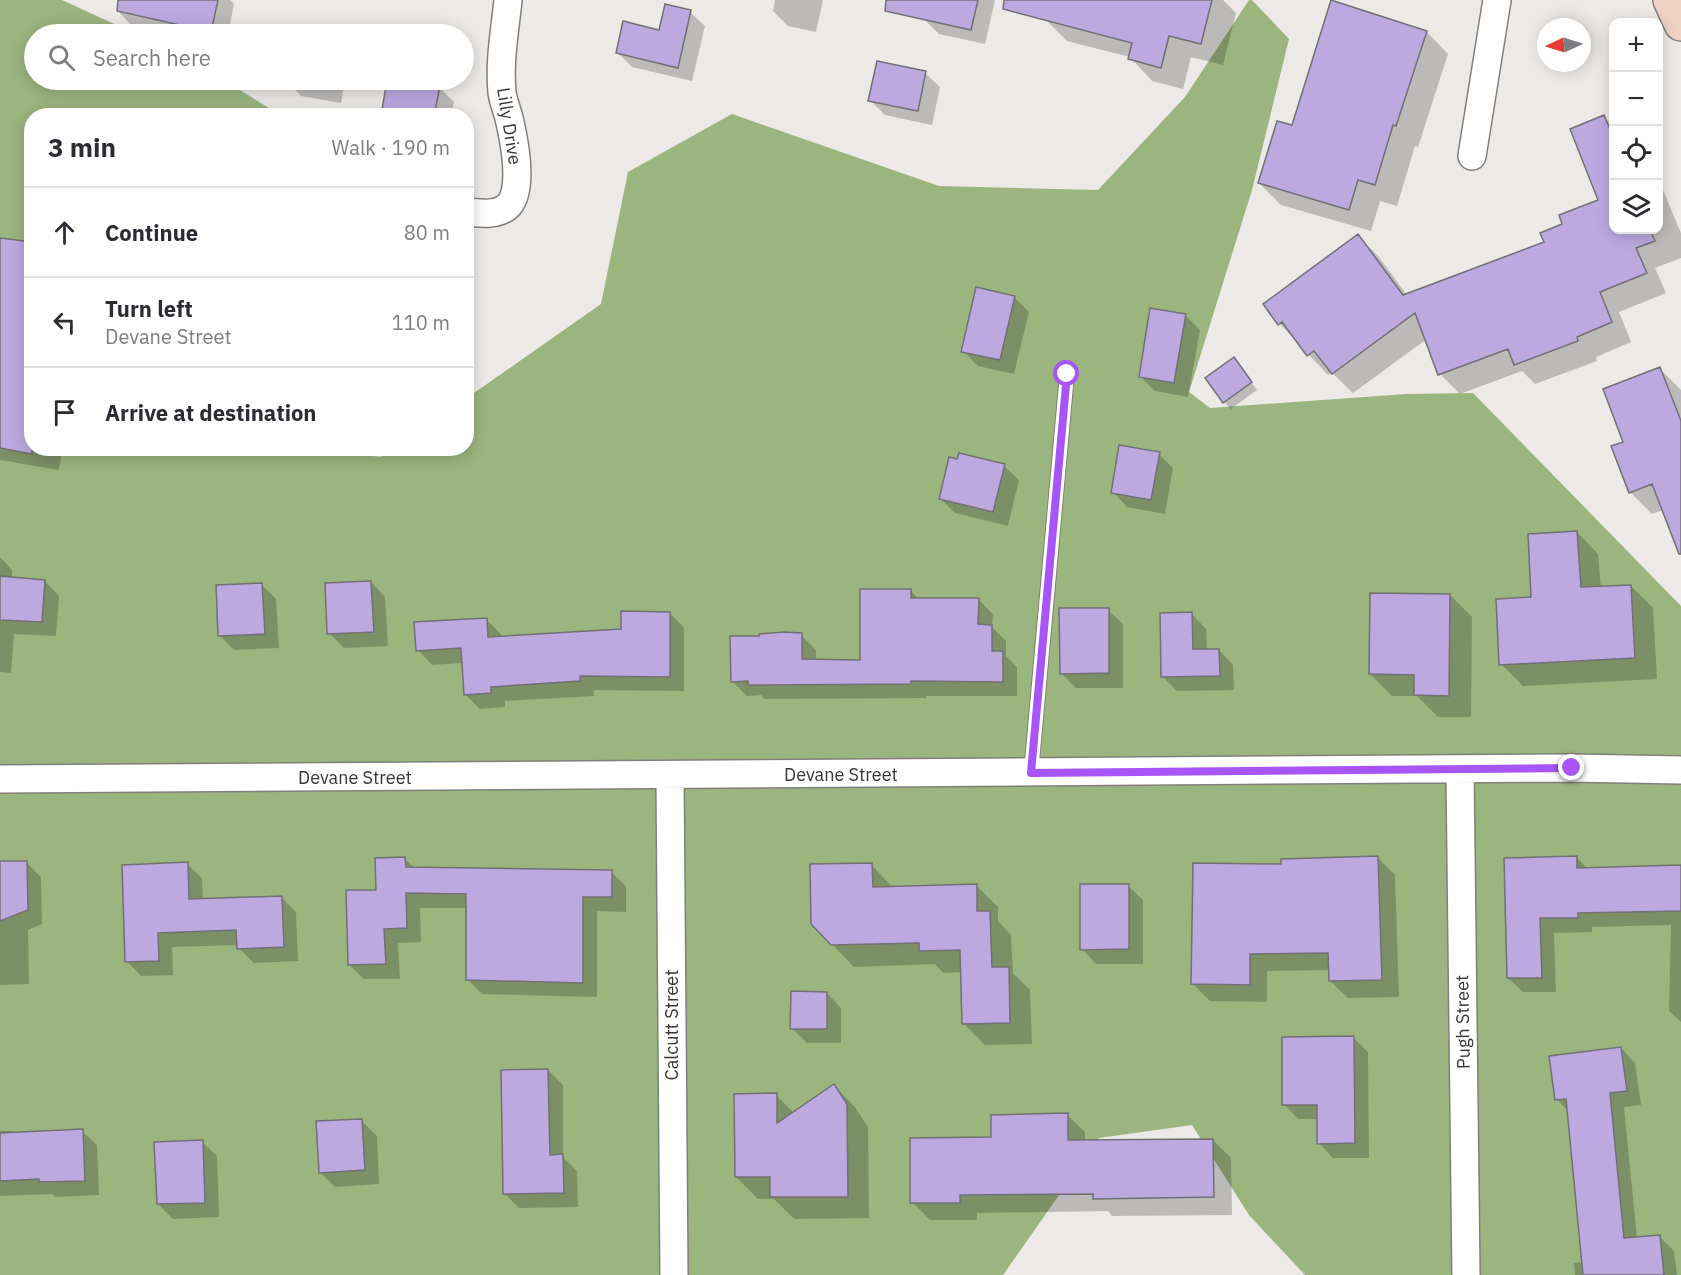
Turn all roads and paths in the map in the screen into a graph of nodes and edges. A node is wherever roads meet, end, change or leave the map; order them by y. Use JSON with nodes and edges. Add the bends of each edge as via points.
{"nodes":[{"id":1,"x":508,"y":0,"type":"edge"},
{"id":2,"x":1497,"y":0,"type":"edge"},
{"id":3,"x":1670,"y":0,"type":"edge"},
{"id":4,"x":1681,"y":24,"type":"edge"},
{"id":5,"x":1472,"y":156,"type":"dead end"},
{"id":6,"x":474,"y":213,"type":"edge"},
{"id":7,"x":1067,"y":374,"type":"dead end"},
{"id":8,"x":1460,"y":770,"type":"junction"},
{"id":9,"x":1681,"y":770,"type":"edge"},
{"id":10,"x":1031,"y":773,"type":"junction"},
{"id":11,"x":670,"y":776,"type":"junction"},
{"id":12,"x":0,"y":779,"type":"edge"},
{"id":13,"x":674,"y":1275,"type":"edge"},
{"id":14,"x":1466,"y":1275,"type":"edge"}],
"edges":[{"from":1,"to":6,"type":"street","name":"Lilly Drive","via":[[502,94],[515,155],[516,194],[498,212]]},
{"from":2,"to":5,"type":"street"},
{"from":3,"to":4,"type":"main road"},
{"from":7,"to":10,"type":"lane"},
{"from":8,"to":9,"type":"street","name":"Devane Street"},
{"from":8,"to":10,"type":"street","name":"Devane Street"},
{"from":8,"to":14,"type":"street","name":"Pugh Street"},
{"from":10,"to":11,"type":"street","name":"Devane Street"},
{"from":11,"to":12,"type":"street","name":"Devane Street"},
{"from":11,"to":13,"type":"street","name":"Calcutt Street"}]}
